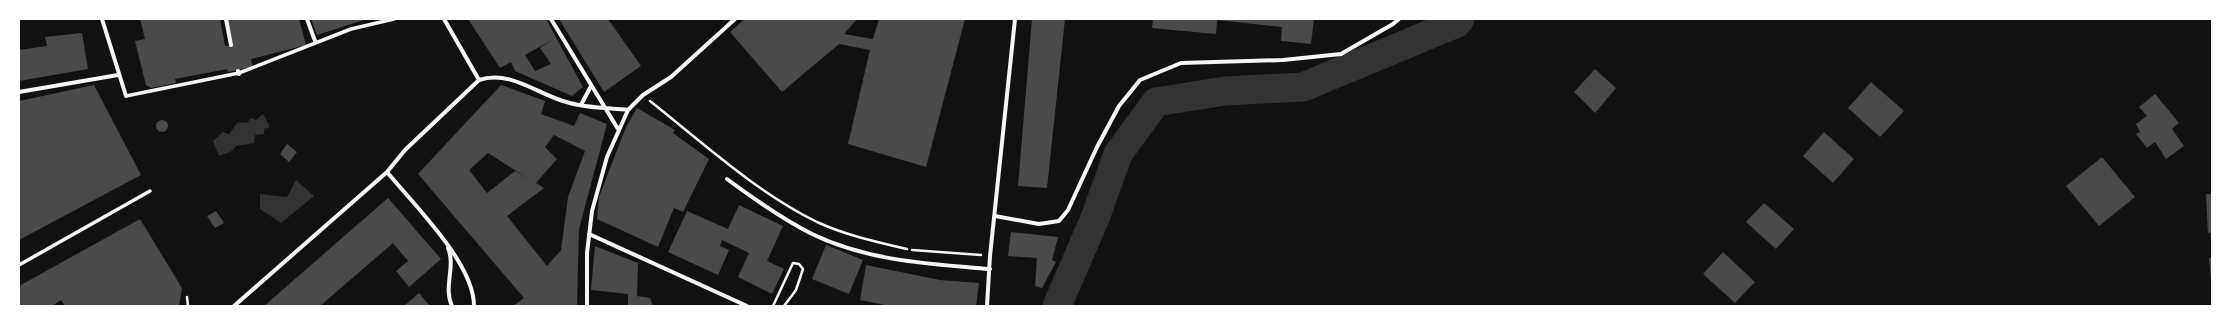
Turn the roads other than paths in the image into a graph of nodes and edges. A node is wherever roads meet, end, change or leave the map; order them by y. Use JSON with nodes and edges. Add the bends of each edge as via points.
{"nodes":[{"id":1,"x":102,"y":19,"type":"edge"},
{"id":2,"x":226,"y":19,"type":"edge"},
{"id":3,"x":307,"y":19,"type":"edge"},
{"id":4,"x":394,"y":19,"type":"edge"},
{"id":5,"x":444,"y":19,"type":"edge"},
{"id":6,"x":551,"y":19,"type":"edge"},
{"id":7,"x":735,"y":19,"type":"edge"},
{"id":8,"x":1015,"y":19,"type":"edge"},
{"id":9,"x":1398,"y":19,"type":"edge"},
{"id":10,"x":315,"y":41,"type":"junction"},
{"id":11,"x":231,"y":45,"type":"dead end"},
{"id":12,"x":118,"y":75,"type":"junction"},
{"id":13,"x":479,"y":80,"type":"junction"},
{"id":14,"x":591,"y":86,"type":"junction"},
{"id":15,"x":19,"y":92,"type":"edge"},
{"id":16,"x":126,"y":96,"type":"joint"},
{"id":17,"x":581,"y":105,"type":"junction"},
{"id":18,"x":604,"y":108,"type":"junction"},
{"id":19,"x":628,"y":110,"type":"junction"},
{"id":20,"x":618,"y":129,"type":"junction"},
{"id":21,"x":387,"y":172,"type":"junction"},
{"id":22,"x":727,"y":179,"type":"dead end"},
{"id":23,"x":150,"y":192,"type":"dead end"},
{"id":24,"x":995,"y":216,"type":"junction"},
{"id":25,"x":589,"y":234,"type":"junction"},
{"id":26,"x":446,"y":244,"type":"junction"},
{"id":27,"x":19,"y":265,"type":"edge"},
{"id":28,"x":990,"y":269,"type":"junction"},
{"id":29,"x":234,"y":306,"type":"edge"},
{"id":30,"x":452,"y":306,"type":"edge"},
{"id":31,"x":474,"y":306,"type":"edge"},
{"id":32,"x":587,"y":306,"type":"edge"},
{"id":33,"x":747,"y":306,"type":"edge"},
{"id":34,"x":987,"y":306,"type":"edge"}],
"edges":[{"from":1,"to":12,"type":"street"},
{"from":2,"to":11,"type":"street"},
{"from":3,"to":10,"type":"street"},
{"from":4,"to":10,"type":"street"},
{"from":5,"to":13,"type":"street"},
{"from":6,"to":14,"type":"street"},
{"from":7,"to":19,"type":"street","via":[[671,77],[643,95]]},
{"from":8,"to":24,"type":"street"},
{"from":9,"to":24,"type":"street","via":[[1341,54],[1283,60],[1181,63],[1140,80],[1119,106],[1096,147],[1068,210],[1059,221],[1039,224]]},
{"from":10,"to":16,"type":"street","via":[[238,73]]},
{"from":12,"to":15,"type":"street"},
{"from":12,"to":16,"type":"street"},
{"from":13,"to":17,"type":"street","via":[[488,77],[506,78],[569,103]]},
{"from":13,"to":21,"type":"street","via":[[405,150]]},
{"from":14,"to":17,"type":"street"},
{"from":14,"to":18,"type":"street"},
{"from":17,"to":18,"type":"street"},
{"from":18,"to":19,"type":"street"},
{"from":18,"to":20,"type":"street"},
{"from":19,"to":20,"type":"street"},
{"from":20,"to":25,"type":"street","via":[[607,157],[592,211]]},
{"from":21,"to":26,"type":"street"},
{"from":21,"to":29,"type":"street"},
{"from":22,"to":28,"type":"street","via":[[768,208],[812,234],[866,253],[906,262]]},
{"from":23,"to":27,"type":"street"},
{"from":24,"to":28,"type":"street"},
{"from":25,"to":32,"type":"street"},
{"from":25,"to":33,"type":"street"},
{"from":26,"to":30,"type":"street","via":[[452,262],[448,285]]},
{"from":26,"to":31,"type":"street","via":[[456,255],[469,279]]},
{"from":28,"to":34,"type":"street"}]}
